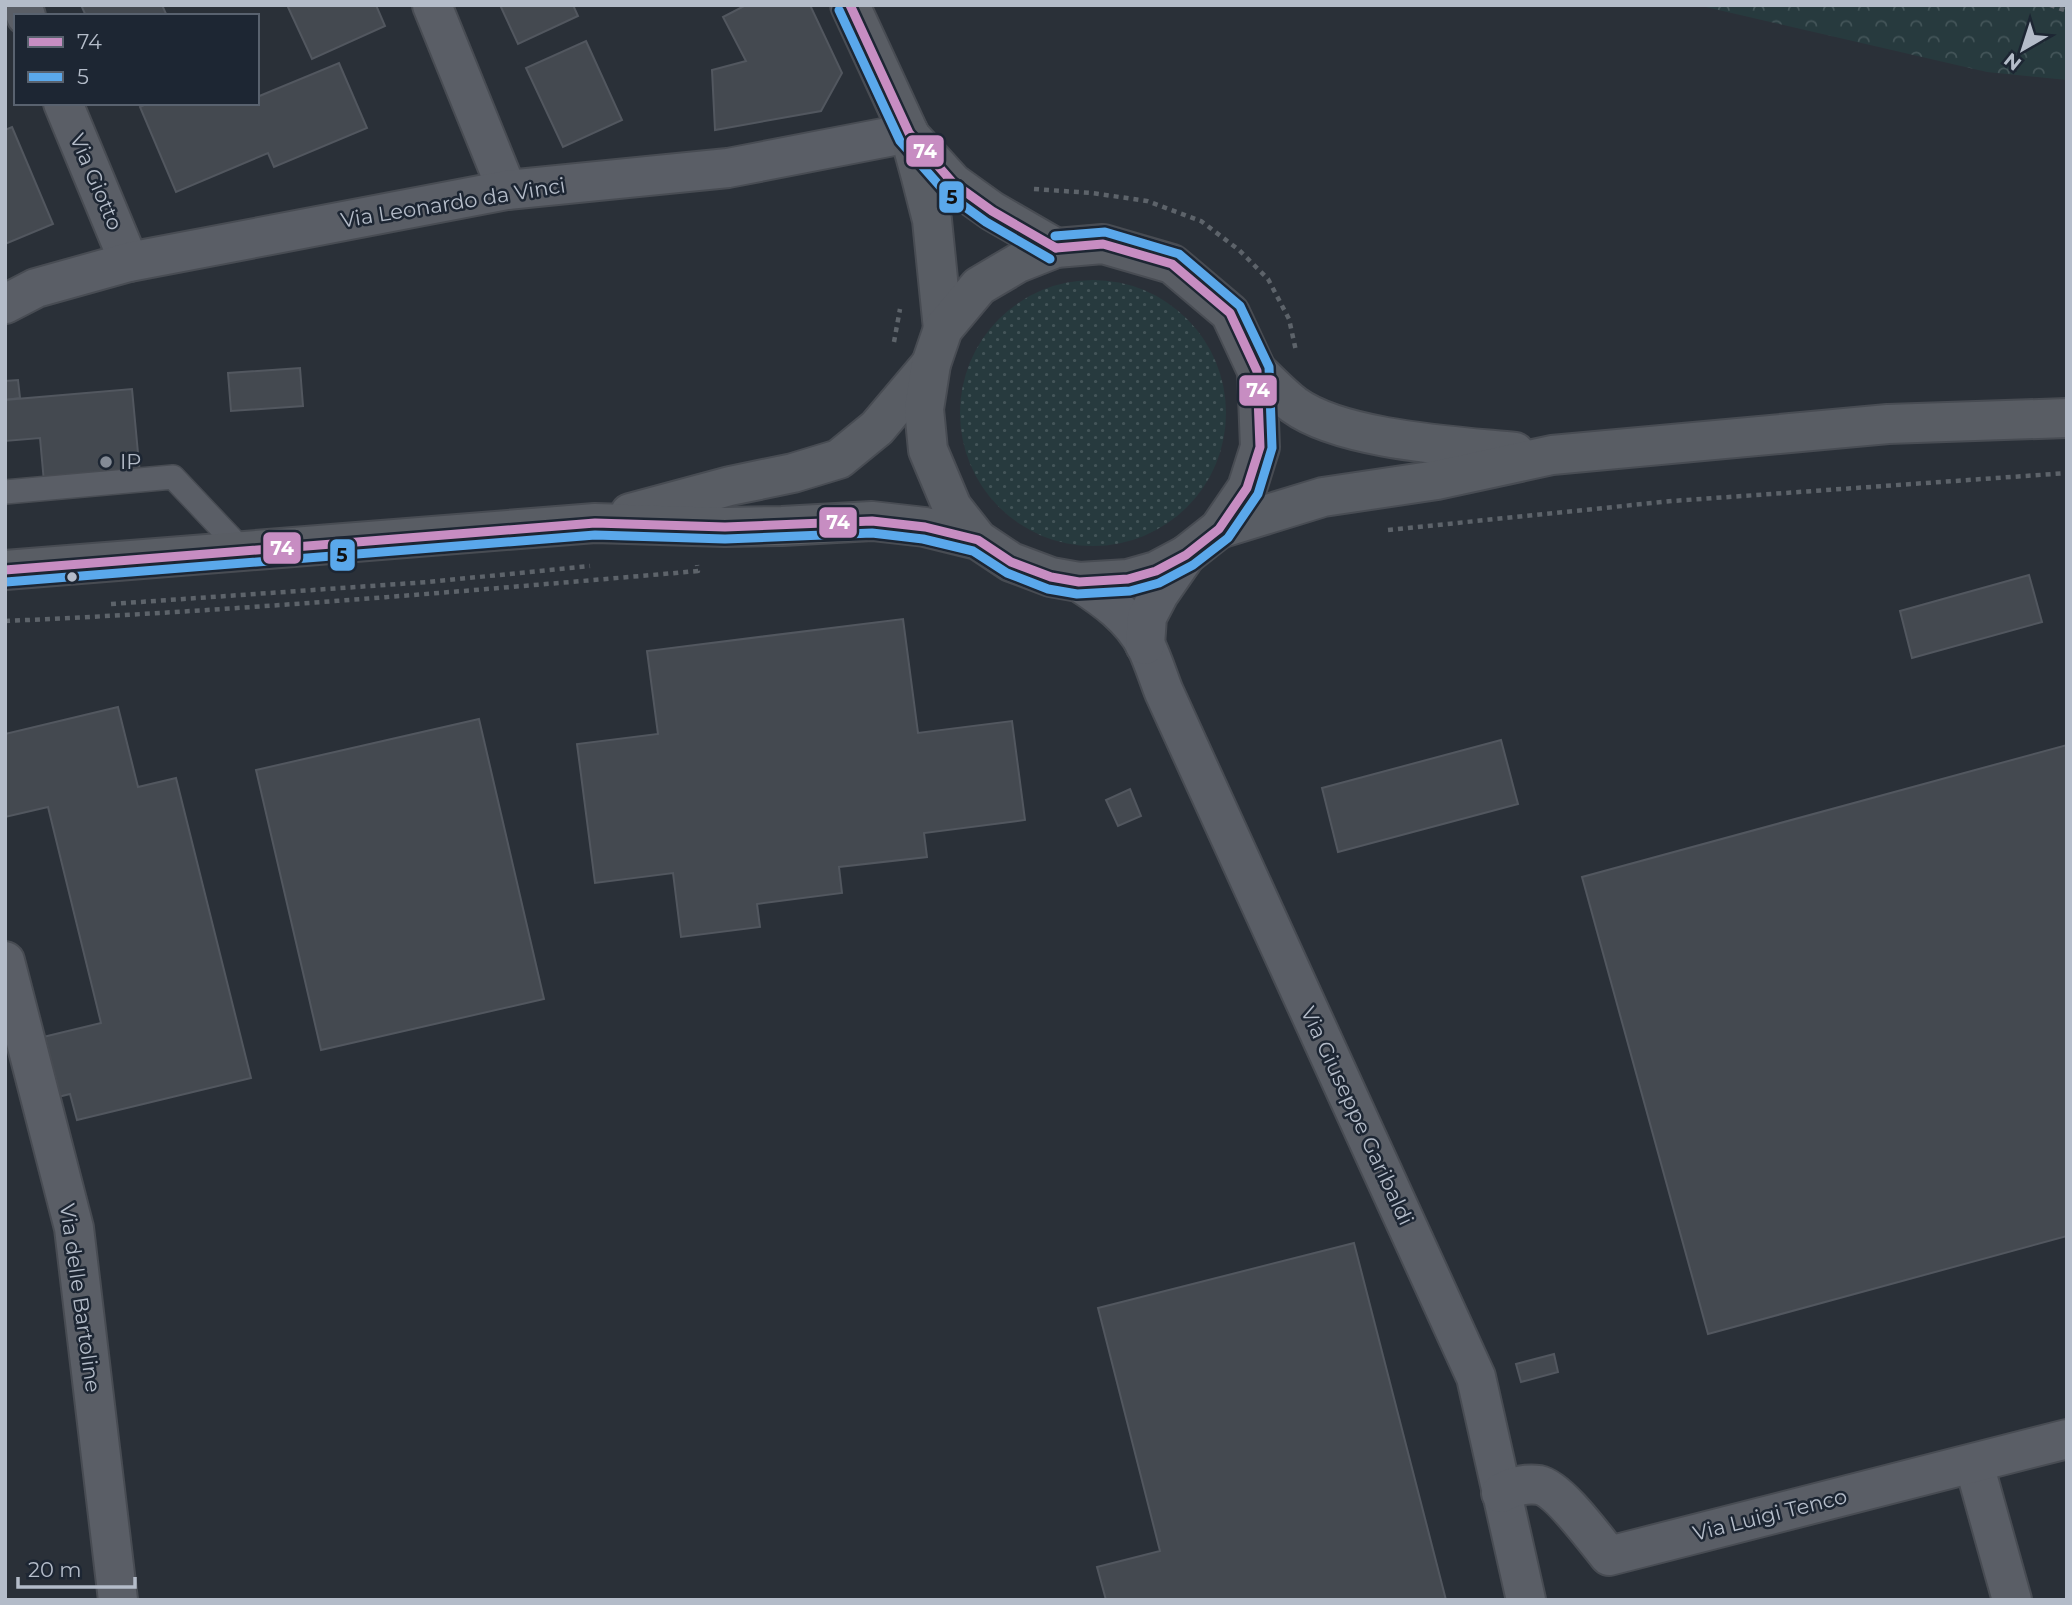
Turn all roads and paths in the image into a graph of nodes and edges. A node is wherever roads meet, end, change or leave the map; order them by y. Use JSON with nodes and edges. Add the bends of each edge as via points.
{"nodes":[{"id":1,"x":432,"y":5,"type":"edge"},
{"id":2,"x":850,"y":5,"type":"edge"},
{"id":3,"x":2050,"y":5,"type":"edge"},
{"id":4,"x":2067,"y":10,"type":"edge"},
{"id":5,"x":64,"y":105,"type":"edge"},
{"id":6,"x":909,"y":133,"type":"junction"},
{"id":7,"x":508,"y":190,"type":"junction"},
{"id":8,"x":1056,"y":248,"type":"junction"},
{"id":9,"x":129,"y":262,"type":"junction"},
{"id":10,"x":902,"y":297,"type":"dead end"},
{"id":11,"x":5,"y":304,"type":"edge"},
{"id":12,"x":943,"y":329,"type":"junction"},
{"id":13,"x":894,"y":343,"type":"dead end"},
{"id":14,"x":931,"y":364,"type":"junction"},
{"id":15,"x":1258,"y":372,"type":"junction"},
{"id":16,"x":2067,"y":418,"type":"edge"},
{"id":17,"x":1552,"y":455,"type":"junction"},
{"id":18,"x":2067,"y":473,"type":"edge"},
{"id":19,"x":5,"y":492,"type":"edge"},
{"id":20,"x":595,"y":523,"type":"junction"},
{"id":21,"x":1219,"y":529,"type":"junction"},
{"id":22,"x":1383,"y":531,"type":"dead end"},
{"id":23,"x":978,"y":540,"type":"junction"},
{"id":24,"x":243,"y":551,"type":"junction"},
{"id":25,"x":1185,"y":555,"type":"junction"},
{"id":26,"x":697,"y":562,"type":"dead end"},
{"id":27,"x":591,"y":566,"type":"dead end"},
{"id":28,"x":5,"y":570,"type":"edge"},
{"id":29,"x":1079,"y":582,"type":"junction"},
{"id":30,"x":103,"y":604,"type":"dead end"},
{"id":31,"x":5,"y":621,"type":"edge"},
{"id":32,"x":1145,"y":645,"type":"junction"},
{"id":33,"x":5,"y":961,"type":"edge"},
{"id":34,"x":2067,"y":1439,"type":"edge"},
{"id":35,"x":1974,"y":1464,"type":"junction"},
{"id":36,"x":1501,"y":1493,"type":"junction"},
{"id":37,"x":118,"y":1600,"type":"edge"},
{"id":38,"x":1526,"y":1600,"type":"edge"},
{"id":39,"x":2012,"y":1600,"type":"edge"}],
"edges":[{"from":1,"to":7,"type":"street"},
{"from":2,"to":6,"type":"main road"},
{"from":3,"to":4,"type":"path"},
{"from":5,"to":9,"type":"street","name":"Via Giotto"},
{"from":6,"to":7,"type":"street","name":"Via Leonardo da Vinci","via":[[728,167]]},
{"from":6,"to":8,"type":"main road","via":[[953,183]]},
{"from":6,"to":12,"type":"main road","via":[[932,220]]},
{"from":7,"to":9,"type":"street","name":"Via Leonardo da Vinci"},
{"from":8,"to":12,"type":"main road","via":[[979,286]]},
{"from":8,"to":15,"type":"main road","via":[[1103,244],[1172,264],[1230,313]]},
{"from":9,"to":11,"type":"street","name":"Via Leonardo da Vinci","via":[[36,288]]},
{"from":10,"to":13,"type":"path"},
{"from":12,"to":14,"type":"main road"},
{"from":14,"to":20,"type":"main road","via":[[877,428],[839,459]]},
{"from":14,"to":23,"type":"main road","via":[[924,409],[928,450],[952,507]]},
{"from":15,"to":17,"type":"main road","via":[[1294,405],[1329,423],[1442,444]]},
{"from":15,"to":21,"type":"main road","via":[[1259,447],[1247,488]]},
{"from":16,"to":17,"type":"main road","via":[[1888,424]]},
{"from":17,"to":21,"type":"main road","via":[[1437,480],[1322,497]]},
{"from":18,"to":22,"type":"path","via":[[1671,501]]},
{"from":19,"to":24,"type":"lane","via":[[173,477]]},
{"from":20,"to":23,"type":"main road","via":[[725,527],[872,521]]},
{"from":20,"to":24,"type":"main road"},
{"from":21,"to":25,"type":"main road"},
{"from":23,"to":29,"type":"main road","via":[[1011,562]]},
{"from":24,"to":28,"type":"main road"},
{"from":25,"to":29,"type":"main road","via":[[1128,579]]},
{"from":25,"to":32,"type":"street","via":[[1147,617]]},
{"from":26,"to":31,"type":"path","via":[[698,570],[423,595]]},
{"from":27,"to":30,"type":"path"},
{"from":29,"to":32,"type":"street","name":"Via Giuseppe Garibaldi","via":[[1113,605]]},
{"from":32,"to":36,"type":"street","name":"Via Giuseppe Garibaldi","via":[[1476,1377]]},
{"from":33,"to":37,"type":"street","name":"Via delle Bartoline","via":[[74,1228]]},
{"from":34,"to":35,"type":"street","name":"Via Luigi Tenco"},
{"from":35,"to":36,"type":"street","name":"Via Luigi Tenco","via":[[1609,1556],[1556,1493],[1539,1485],[1512,1487]]},
{"from":35,"to":39,"type":"street"},
{"from":36,"to":38,"type":"street","name":"Via Giuseppe Garibaldi"}]}
